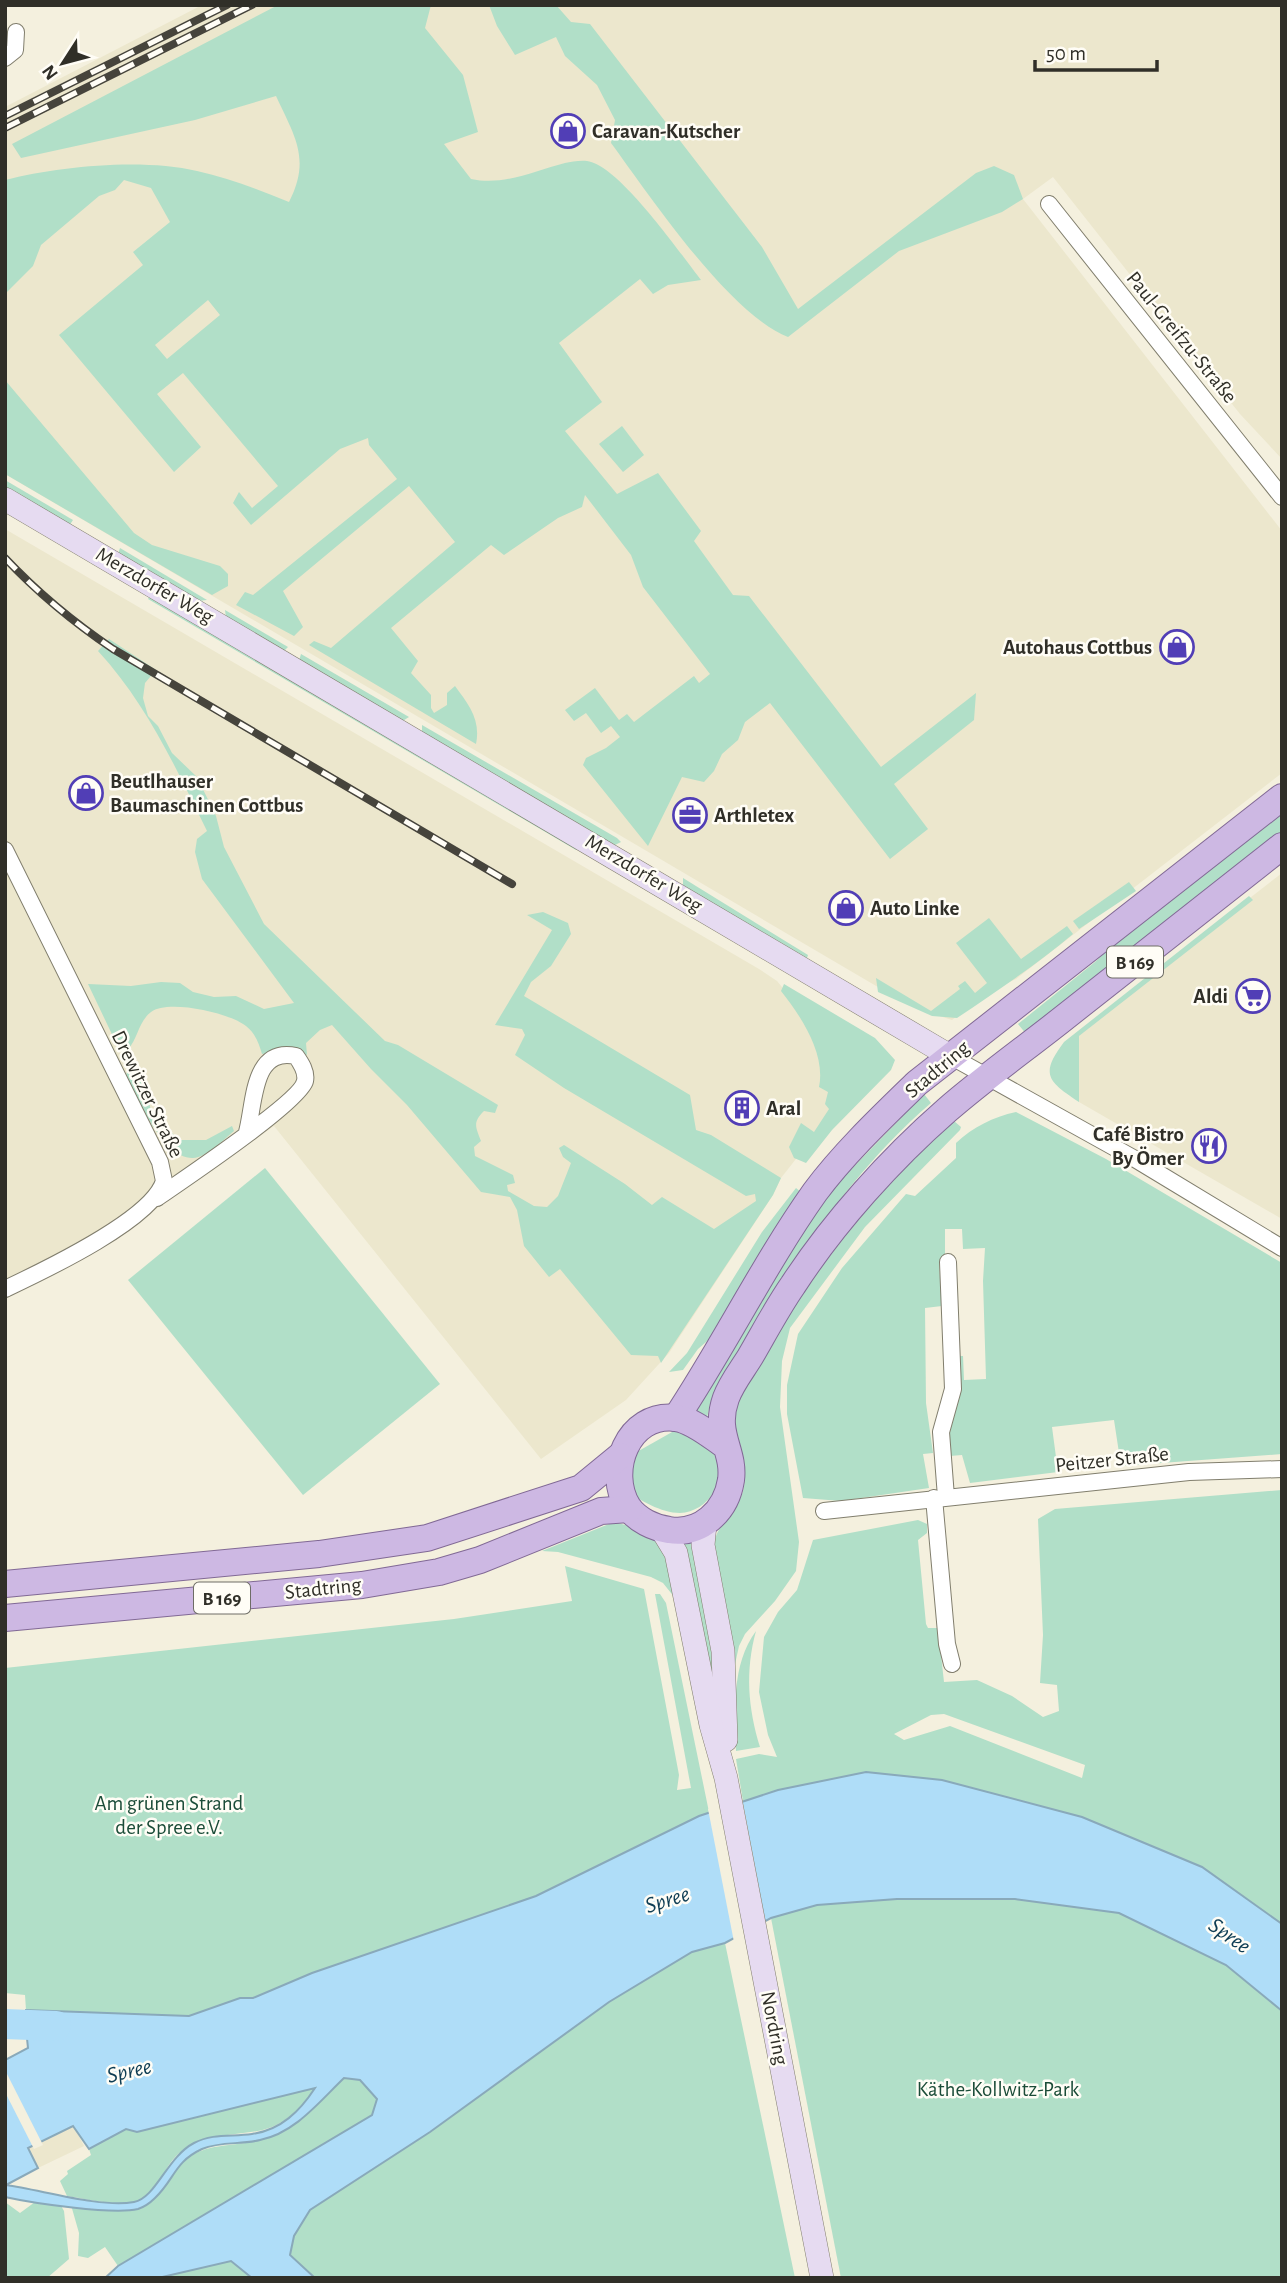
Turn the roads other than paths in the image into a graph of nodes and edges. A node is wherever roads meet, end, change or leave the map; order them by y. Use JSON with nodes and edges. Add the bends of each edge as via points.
{"nodes":[{"id":1,"x":16,"y":32,"type":"dead end"},
{"id":2,"x":5,"y":58,"type":"edge"},
{"id":3,"x":1049,"y":204,"type":"dead end"},
{"id":4,"x":1282,"y":497,"type":"edge"},
{"id":5,"x":5,"y":499,"type":"edge"},
{"id":6,"x":1282,"y":797,"type":"edge"},
{"id":7,"x":1282,"y":846,"type":"edge"},
{"id":8,"x":5,"y":850,"type":"edge"},
{"id":9,"x":950,"y":1056,"type":"junction"},
{"id":10,"x":988,"y":1078,"type":"junction"},
{"id":11,"x":247,"y":1132,"type":"junction"},
{"id":12,"x":152,"y":1202,"type":"junction"},
{"id":13,"x":1282,"y":1248,"type":"edge"},
{"id":14,"x":948,"y":1262,"type":"dead end"},
{"id":15,"x":5,"y":1289,"type":"edge"},
{"id":16,"x":676,"y":1418,"type":"junction"},
{"id":17,"x":723,"y":1444,"type":"junction"},
{"id":18,"x":620,"y":1456,"type":"junction"},
{"id":19,"x":1282,"y":1469,"type":"edge"},
{"id":20,"x":940,"y":1497,"type":"junction"},
{"id":21,"x":629,"y":1509,"type":"junction"},
{"id":22,"x":824,"y":1511,"type":"dead end"},
{"id":23,"x":705,"y":1524,"type":"junction"},
{"id":24,"x":662,"y":1530,"type":"junction"},
{"id":25,"x":5,"y":1584,"type":"edge"},
{"id":26,"x":5,"y":1618,"type":"edge"},
{"id":27,"x":952,"y":1664,"type":"dead end"},
{"id":28,"x":726,"y":1779,"type":"junction"},
{"id":29,"x":822,"y":2278,"type":"edge"}],
"edges":[{"from":1,"to":2,"type":"street","via":[[15,50]]},
{"from":3,"to":4,"type":"street","name":"Paul-Greifzu-Straße"},
{"from":5,"to":9,"type":"street","name":"Merzdorfer Weg"},
{"from":6,"to":9,"type":"main road","name":"Stadtring","number":"B 169"},
{"from":7,"to":10,"type":"main road","name":"Stadtring","number":"B 169"},
{"from":8,"to":12,"type":"street","name":"Drewitzer Straße","via":[[160,1162],[164,1181]]},
{"from":9,"to":10,"type":"street","name":"Merzdorfer Weg"},
{"from":9,"to":16,"type":"main road","name":"Stadtring","number":"B 169","via":[[916,1083],[818,1189],[772,1256]]},
{"from":10,"to":13,"type":"street","name":"Merzdorfer Weg"},
{"from":10,"to":17,"type":"main road","name":"Stadtring","number":"B 169","via":[[947,1110],[863,1196],[793,1284],[727,1396],[720,1419]]},
{"from":11,"to":11,"type":"street","via":[[299,1093],[306,1080],[296,1056],[282,1053],[262,1067]]},
{"from":11,"to":12,"type":"street"},
{"from":12,"to":15,"type":"street","via":[[82,1250]]},
{"from":14,"to":20,"type":"street","via":[[953,1389],[942,1432]]},
{"from":16,"to":17,"type":"main road"},
{"from":16,"to":18,"type":"main road","name":"Stadtring","number":"B 169","via":[[643,1427]]},
{"from":17,"to":23,"type":"main road","name":"Stadtring","number":"B 169","via":[[731,1479],[725,1499]]},
{"from":18,"to":21,"type":"main road","via":[[618,1486]]},
{"from":18,"to":25,"type":"main road","name":"Stadtring","number":"B 169","via":[[581,1488],[427,1538],[319,1554]]},
{"from":19,"to":20,"type":"street","name":"Peitzer Straße","via":[[1189,1472]]},
{"from":20,"to":22,"type":"street","name":"Peitzer Straße"},
{"from":20,"to":27,"type":"street"},
{"from":21,"to":24,"type":"main road"},
{"from":21,"to":26,"type":"main road","name":"Stadtring","number":"B 169","via":[[601,1511],[481,1560],[439,1572],[362,1585]]},
{"from":23,"to":24,"type":"main road","via":[[684,1532]]},
{"from":23,"to":28,"type":"street","name":"Nordring","via":[[703,1545],[723,1651]]},
{"from":24,"to":28,"type":"street","name":"Nordring","via":[[676,1553]]},
{"from":28,"to":29,"type":"street","name":"Nordring"}]}
